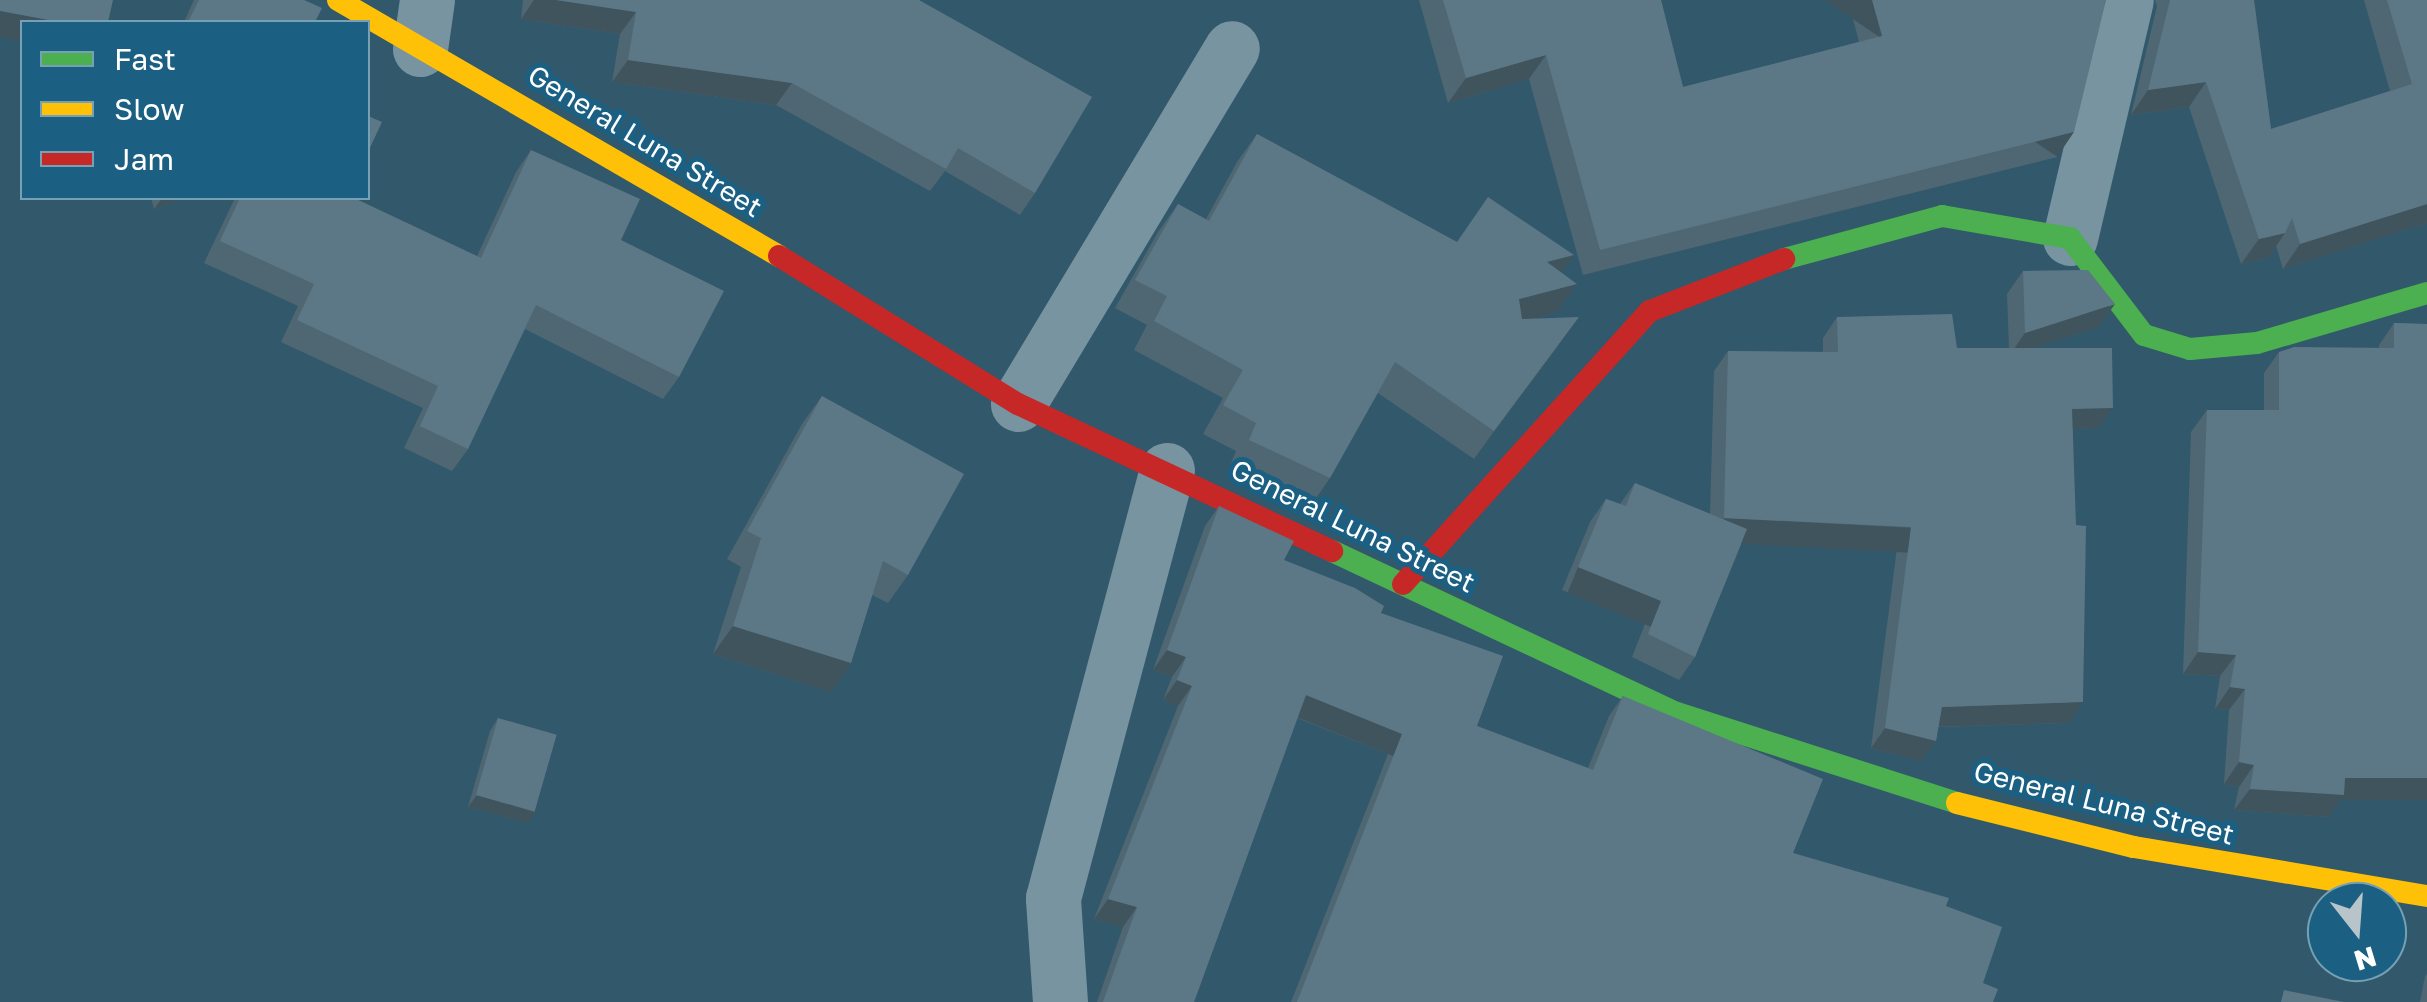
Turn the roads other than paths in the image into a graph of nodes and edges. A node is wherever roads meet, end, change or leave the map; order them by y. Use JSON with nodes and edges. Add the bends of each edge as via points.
{"nodes":[{"id":1,"x":338,"y":0,"type":"edge"},
{"id":2,"x":2126,"y":0,"type":"edge"},
{"id":3,"x":423,"y":24,"type":"edge"},
{"id":4,"x":1232,"y":48,"type":"dead end"},
{"id":5,"x":2070,"y":238,"type":"junction"},
{"id":6,"x":2427,"y":293,"type":"edge"},
{"id":7,"x":1018,"y":404,"type":"junction"},
{"id":8,"x":1167,"y":470,"type":"junction"},
{"id":9,"x":1403,"y":584,"type":"junction"},
{"id":10,"x":2427,"y":896,"type":"edge"},
{"id":11,"x":1060,"y":1002,"type":"edge"}],
"edges":[{"from":1,"to":3,"type":"street","name":"General Luna Street"},
{"from":2,"to":5,"type":"street"},
{"from":3,"to":7,"type":"street","name":"General Luna Street","via":[[581,133]]},
{"from":4,"to":7,"type":"street"},
{"from":5,"to":6,"type":"street","via":[[2144,335],[2190,349],[2257,343]]},
{"from":5,"to":9,"type":"street","via":[[1942,216],[1828,242],[1650,312]]},
{"from":7,"to":8,"type":"street","name":"General Luna Street"},
{"from":8,"to":9,"type":"street","name":"General Luna Street"},
{"from":8,"to":11,"type":"street","via":[[1053,898]]},
{"from":9,"to":10,"type":"street","name":"General Luna Street","via":[[1677,713],[1856,777],[2134,847]]}]}
